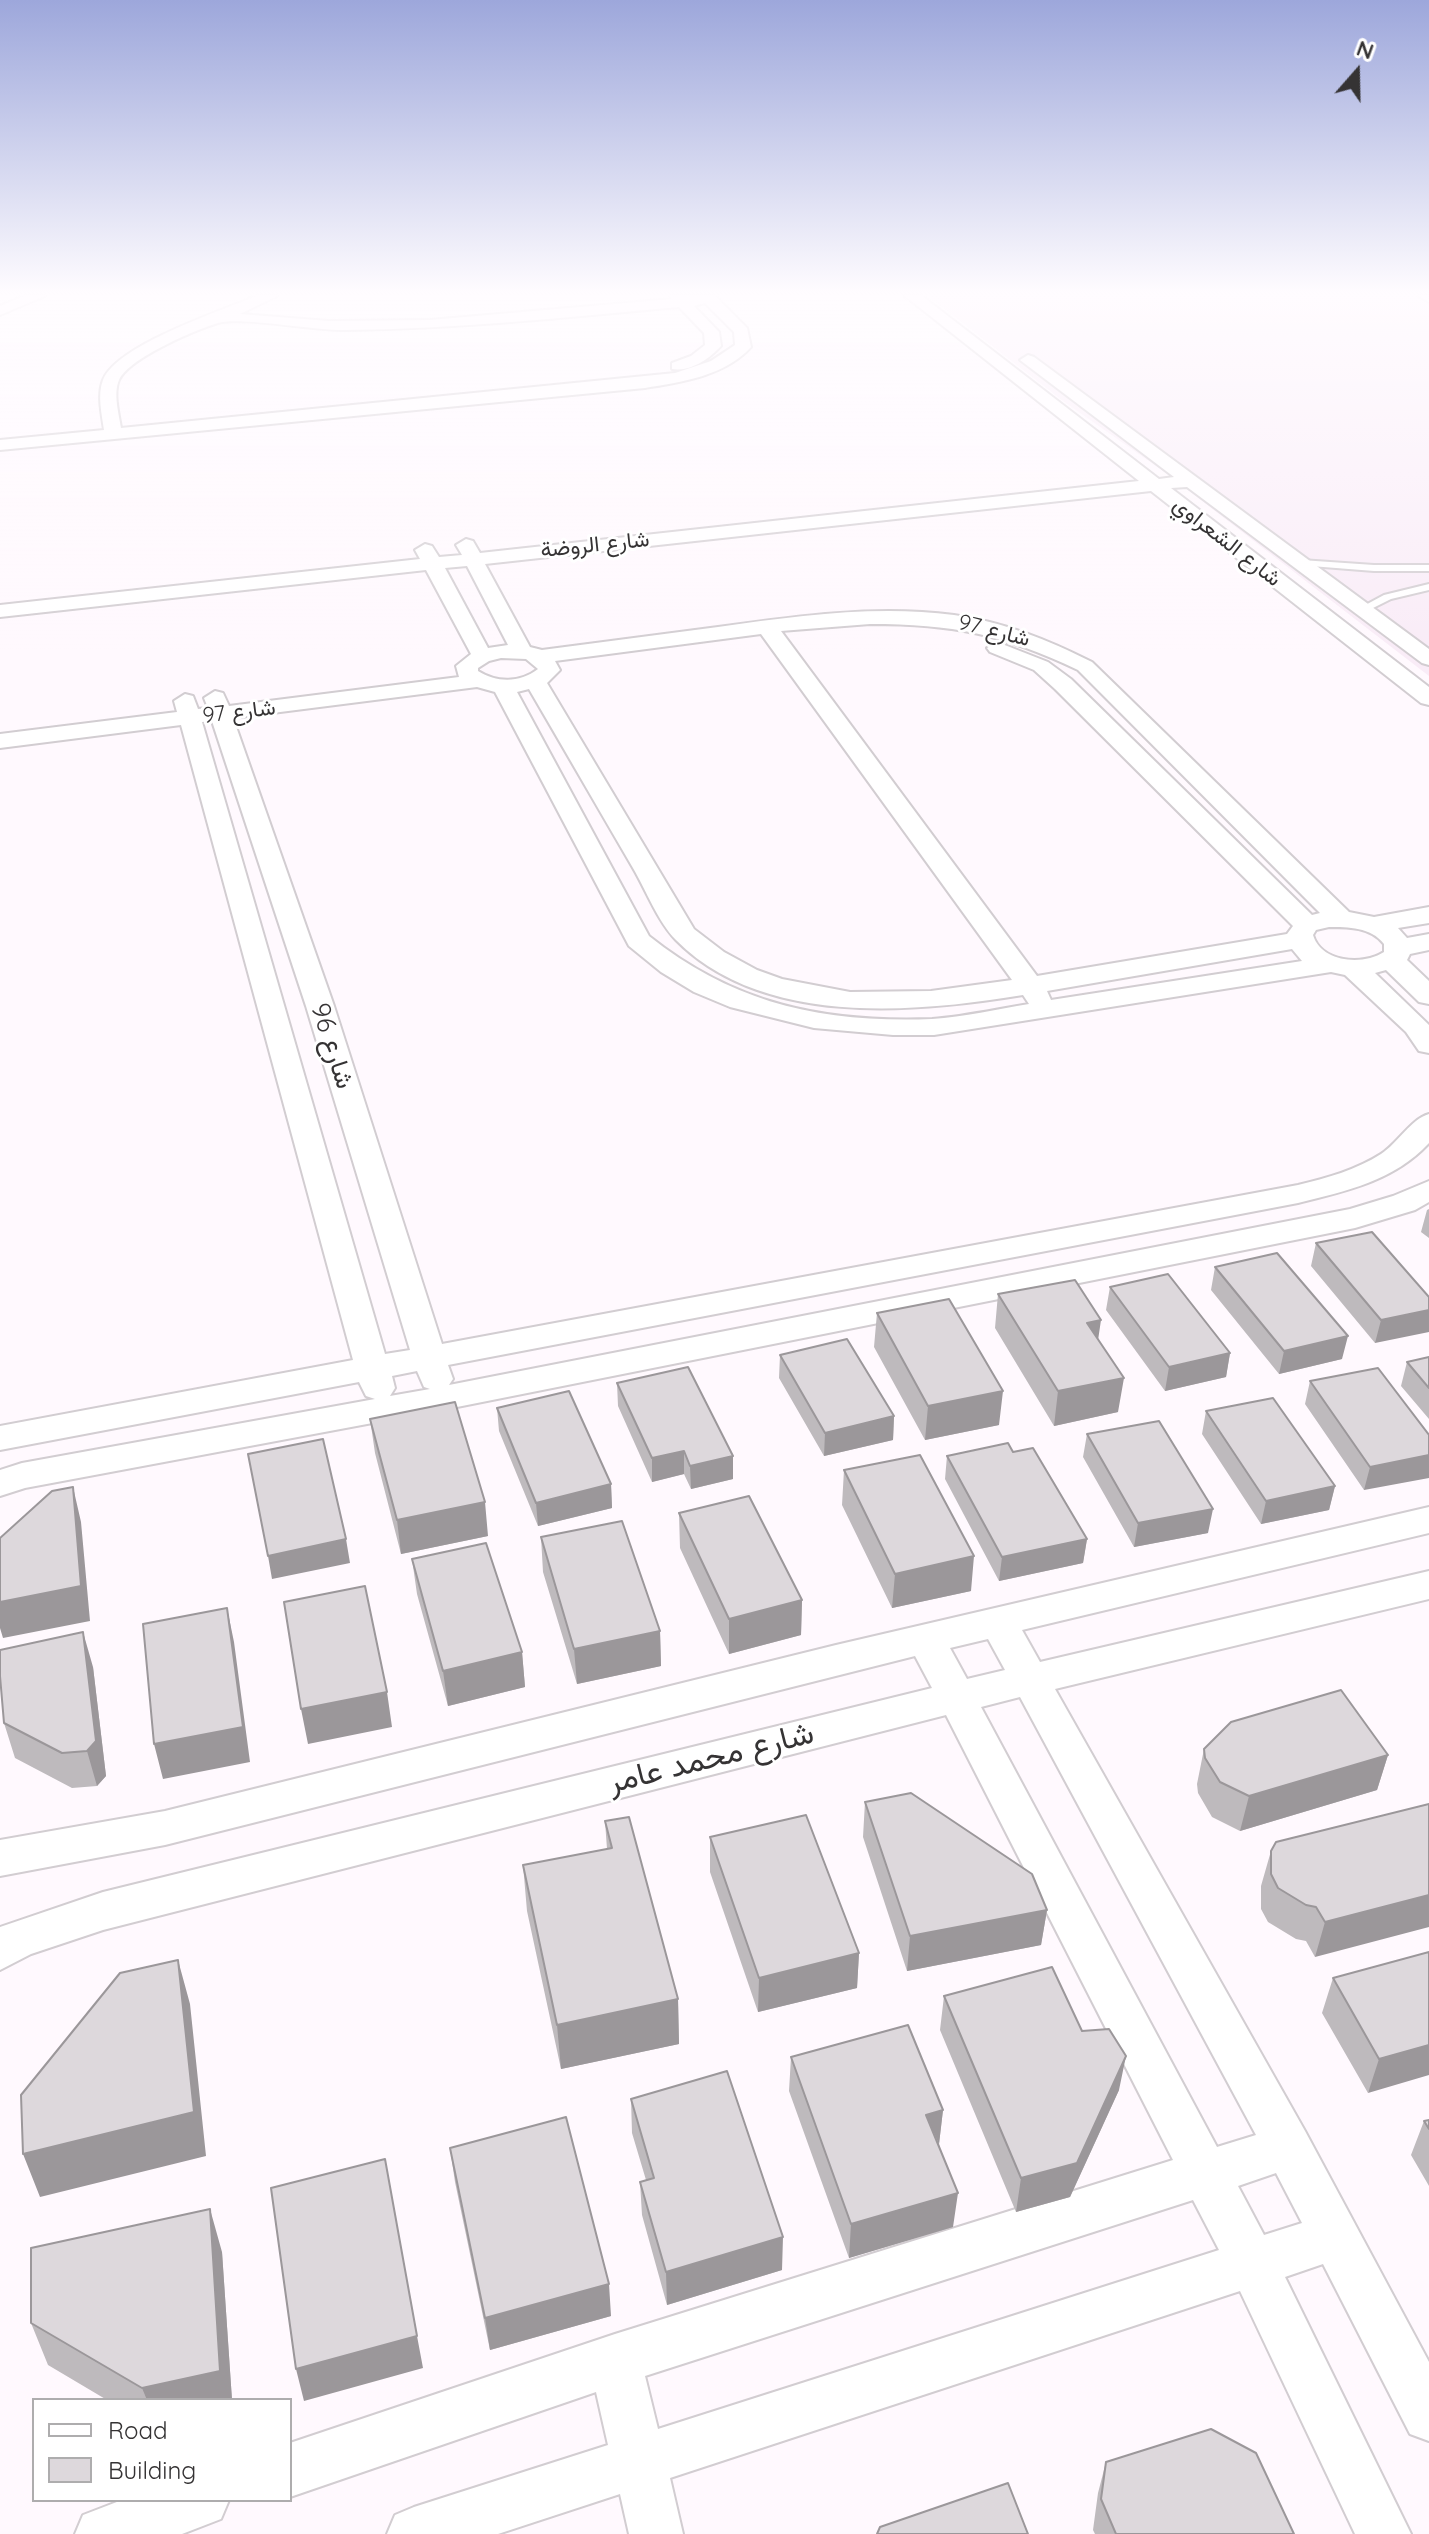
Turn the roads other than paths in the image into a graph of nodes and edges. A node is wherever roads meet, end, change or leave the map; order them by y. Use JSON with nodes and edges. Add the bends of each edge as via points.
{"nodes":[{"id":1,"x":111,"y":414,"type":"edge"},
{"id":2,"x":245,"y":414,"type":"edge"},
{"id":3,"x":277,"y":414,"type":"edge"},
{"id":4,"x":1063,"y":414,"type":"edge"},
{"id":5,"x":1101,"y":414,"type":"edge"},
{"id":6,"x":112,"y":428,"type":"junction"},
{"id":7,"x":0,"y":435,"type":"edge"},
{"id":8,"x":0,"y":445,"type":"edge"},
{"id":9,"x":1182,"y":475,"type":"junction"},
{"id":10,"x":1146,"y":479,"type":"junction"},
{"id":11,"x":469,"y":552,"type":"junction"},
{"id":12,"x":428,"y":556,"type":"junction"},
{"id":13,"x":1301,"y":563,"type":"junction"},
{"id":14,"x":1429,"y":568,"type":"edge"},
{"id":15,"x":1429,"y":587,"type":"edge"},
{"id":16,"x":0,"y":596,"type":"edge"},
{"id":17,"x":1363,"y":609,"type":"junction"},
{"id":18,"x":0,"y":611,"type":"edge"},
{"id":19,"x":773,"y":635,"type":"junction"},
{"id":20,"x":1429,"y":659,"type":"edge"},
{"id":21,"x":536,"y":666,"type":"junction"},
{"id":22,"x":482,"y":672,"type":"junction"},
{"id":23,"x":1429,"y":698,"type":"edge"},
{"id":24,"x":217,"y":706,"type":"junction"},
{"id":25,"x":187,"y":710,"type":"junction"},
{"id":26,"x":0,"y":723,"type":"edge"},
{"id":27,"x":0,"y":741,"type":"edge"},
{"id":28,"x":1429,"y":915,"type":"edge"},
{"id":29,"x":1340,"y":918,"type":"junction"},
{"id":30,"x":1373,"y":925,"type":"junction"},
{"id":31,"x":1304,"y":933,"type":"junction"},
{"id":32,"x":1429,"y":942,"type":"edge"},
{"id":33,"x":1395,"y":954,"type":"junction"},
{"id":34,"x":1342,"y":966,"type":"junction"},
{"id":35,"x":1029,"y":985,"type":"junction"},
{"id":36,"x":1429,"y":996,"type":"edge"},
{"id":37,"x":1048,"y":1011,"type":"junction"},
{"id":38,"x":1429,"y":1045,"type":"edge"},
{"id":39,"x":1429,"y":1123,"type":"edge"},
{"id":40,"x":1429,"y":1190,"type":"edge"},
{"id":41,"x":430,"y":1359,"type":"junction"},
{"id":42,"x":373,"y":1370,"type":"junction"},
{"id":43,"x":442,"y":1398,"type":"junction"},
{"id":44,"x":384,"y":1409,"type":"junction"},
{"id":45,"x":0,"y":1438,"type":"edge"},
{"id":46,"x":0,"y":1483,"type":"edge"},
{"id":47,"x":1429,"y":1520,"type":"edge"},
{"id":48,"x":1429,"y":1585,"type":"edge"},
{"id":49,"x":998,"y":1622,"type":"junction"},
{"id":50,"x":926,"y":1639,"type":"junction"},
{"id":51,"x":1033,"y":1679,"type":"junction"},
{"id":52,"x":957,"y":1697,"type":"junction"},
{"id":53,"x":0,"y":1858,"type":"edge"},
{"id":54,"x":0,"y":1951,"type":"edge"},
{"id":55,"x":1288,"y":2147,"type":"junction"},
{"id":56,"x":1205,"y":2173,"type":"junction"},
{"id":57,"x":1336,"y":2236,"type":"junction"},
{"id":58,"x":1252,"y":2263,"type":"junction"},
{"id":59,"x":615,"y":2360,"type":"junction"},
{"id":60,"x":1429,"y":2415,"type":"edge"},
{"id":61,"x":639,"y":2463,"type":"junction"},
{"id":62,"x":292,"y":2469,"type":"edge"},
{"id":63,"x":196,"y":2502,"type":"edge"},
{"id":64,"x":102,"y":2534,"type":"edge"},
{"id":65,"x":414,"y":2534,"type":"edge"},
{"id":66,"x":656,"y":2534,"type":"edge"},
{"id":67,"x":1384,"y":2534,"type":"edge"}],
"edges":[{"from":1,"to":6,"type":"street"},
{"from":2,"to":6,"type":"street"},
{"from":3,"to":6,"type":"street"},
{"from":4,"to":10,"type":"street","name":"شارع الشعراوي"},
{"from":5,"to":9,"type":"street","name":"شارع الشعراوي"},
{"from":6,"to":7,"type":"street"},
{"from":6,"to":8,"type":"street"},
{"from":9,"to":10,"type":"street","name":"شارع الروضة"},
{"from":9,"to":13,"type":"street","name":"شارع الشعراوي"},
{"from":10,"to":11,"type":"street","name":"شارع الروضة"},
{"from":10,"to":23,"type":"street","name":"شارع الشعراوي"},
{"from":11,"to":12,"type":"street","name":"شارع الروضة"},
{"from":11,"to":21,"type":"street"},
{"from":12,"to":16,"type":"street","name":"شارع الروضة"},
{"from":12,"to":18,"type":"street","name":"شارع الروضة"},
{"from":12,"to":22,"type":"street"},
{"from":13,"to":14,"type":"lane"},
{"from":13,"to":17,"type":"street","name":"شارع الشعراوي"},
{"from":15,"to":17,"type":"lane"},
{"from":17,"to":20,"type":"street","name":"شارع الشعراوي"},
{"from":19,"to":21,"type":"street","name":"شارع 97"},
{"from":19,"to":29,"type":"street","name":"شارع 97","via":[[842,617],[897,615],[978,625],[1049,645],[1085,666]]},
{"from":19,"to":31,"type":"street","name":"شارع 97","via":[[930,635],[997,648],[1041,666]]},
{"from":19,"to":35,"type":"street"},
{"from":21,"to":22,"type":"street"},
{"from":21,"to":22,"type":"street"},
{"from":21,"to":35,"type":"street","via":[[684,934],[720,963],[773,986],[838,999],[908,1000]]},
{"from":22,"to":24,"type":"street","name":"شارع 97"},
{"from":22,"to":37,"type":"street","via":[[638,940],[666,966],[705,989],[755,1008],[811,1021],[872,1028],[934,1027]]},
{"from":24,"to":25,"type":"street","name":"شارع 97"},
{"from":24,"to":41,"type":"street","name":"شارع 96","via":[[320,1006]]},
{"from":25,"to":26,"type":"street","name":"شارع 97"},
{"from":25,"to":27,"type":"street","name":"شارع 97"},
{"from":25,"to":42,"type":"street","name":"شارع 96"},
{"from":28,"to":30,"type":"street"},
{"from":29,"to":30,"type":"street"},
{"from":29,"to":31,"type":"street"},
{"from":30,"to":33,"type":"street","via":[[1386,931]]},
{"from":31,"to":34,"type":"street","name":"شارع 97","via":[[1310,953]]},
{"from":31,"to":35,"type":"street"},
{"from":32,"to":33,"type":"street"},
{"from":33,"to":34,"type":"street","via":[[1375,967]]},
{"from":33,"to":36,"type":"street"},
{"from":34,"to":37,"type":"street"},
{"from":34,"to":38,"type":"street","name":"شارع 97","via":[[1416,1026]]},
{"from":35,"to":37,"type":"street"},
{"from":39,"to":41,"type":"street","via":[[1399,1156],[1337,1185]]},
{"from":40,"to":43,"type":"street","via":[[1355,1218]]},
{"from":41,"to":42,"type":"street"},
{"from":41,"to":43,"type":"street","name":"شارع 96"},
{"from":42,"to":44,"type":"street","name":"شارع 96"},
{"from":42,"to":45,"type":"street"},
{"from":43,"to":44,"type":"street"},
{"from":44,"to":46,"type":"street"},
{"from":47,"to":49,"type":"street"},
{"from":48,"to":51,"type":"street","name":"شارع محمد عامر"},
{"from":49,"to":50,"type":"street"},
{"from":49,"to":51,"type":"street"},
{"from":50,"to":52,"type":"street"},
{"from":50,"to":53,"type":"street","via":[[165,1828]]},
{"from":51,"to":52,"type":"street","name":"شارع محمد عامر"},
{"from":51,"to":55,"type":"street"},
{"from":52,"to":54,"type":"street","name":"شارع محمد عامر","via":[[103,1911],[16,1940]]},
{"from":52,"to":56,"type":"street"},
{"from":55,"to":56,"type":"street"},
{"from":55,"to":57,"type":"street"},
{"from":56,"to":58,"type":"street"},
{"from":56,"to":59,"type":"street"},
{"from":57,"to":58,"type":"street"},
{"from":57,"to":60,"type":"street"},
{"from":58,"to":61,"type":"street"},
{"from":58,"to":67,"type":"street"},
{"from":59,"to":61,"type":"street"},
{"from":59,"to":62,"type":"street"},
{"from":61,"to":65,"type":"street"},
{"from":61,"to":66,"type":"street"},
{"from":63,"to":64,"type":"street"}]}
